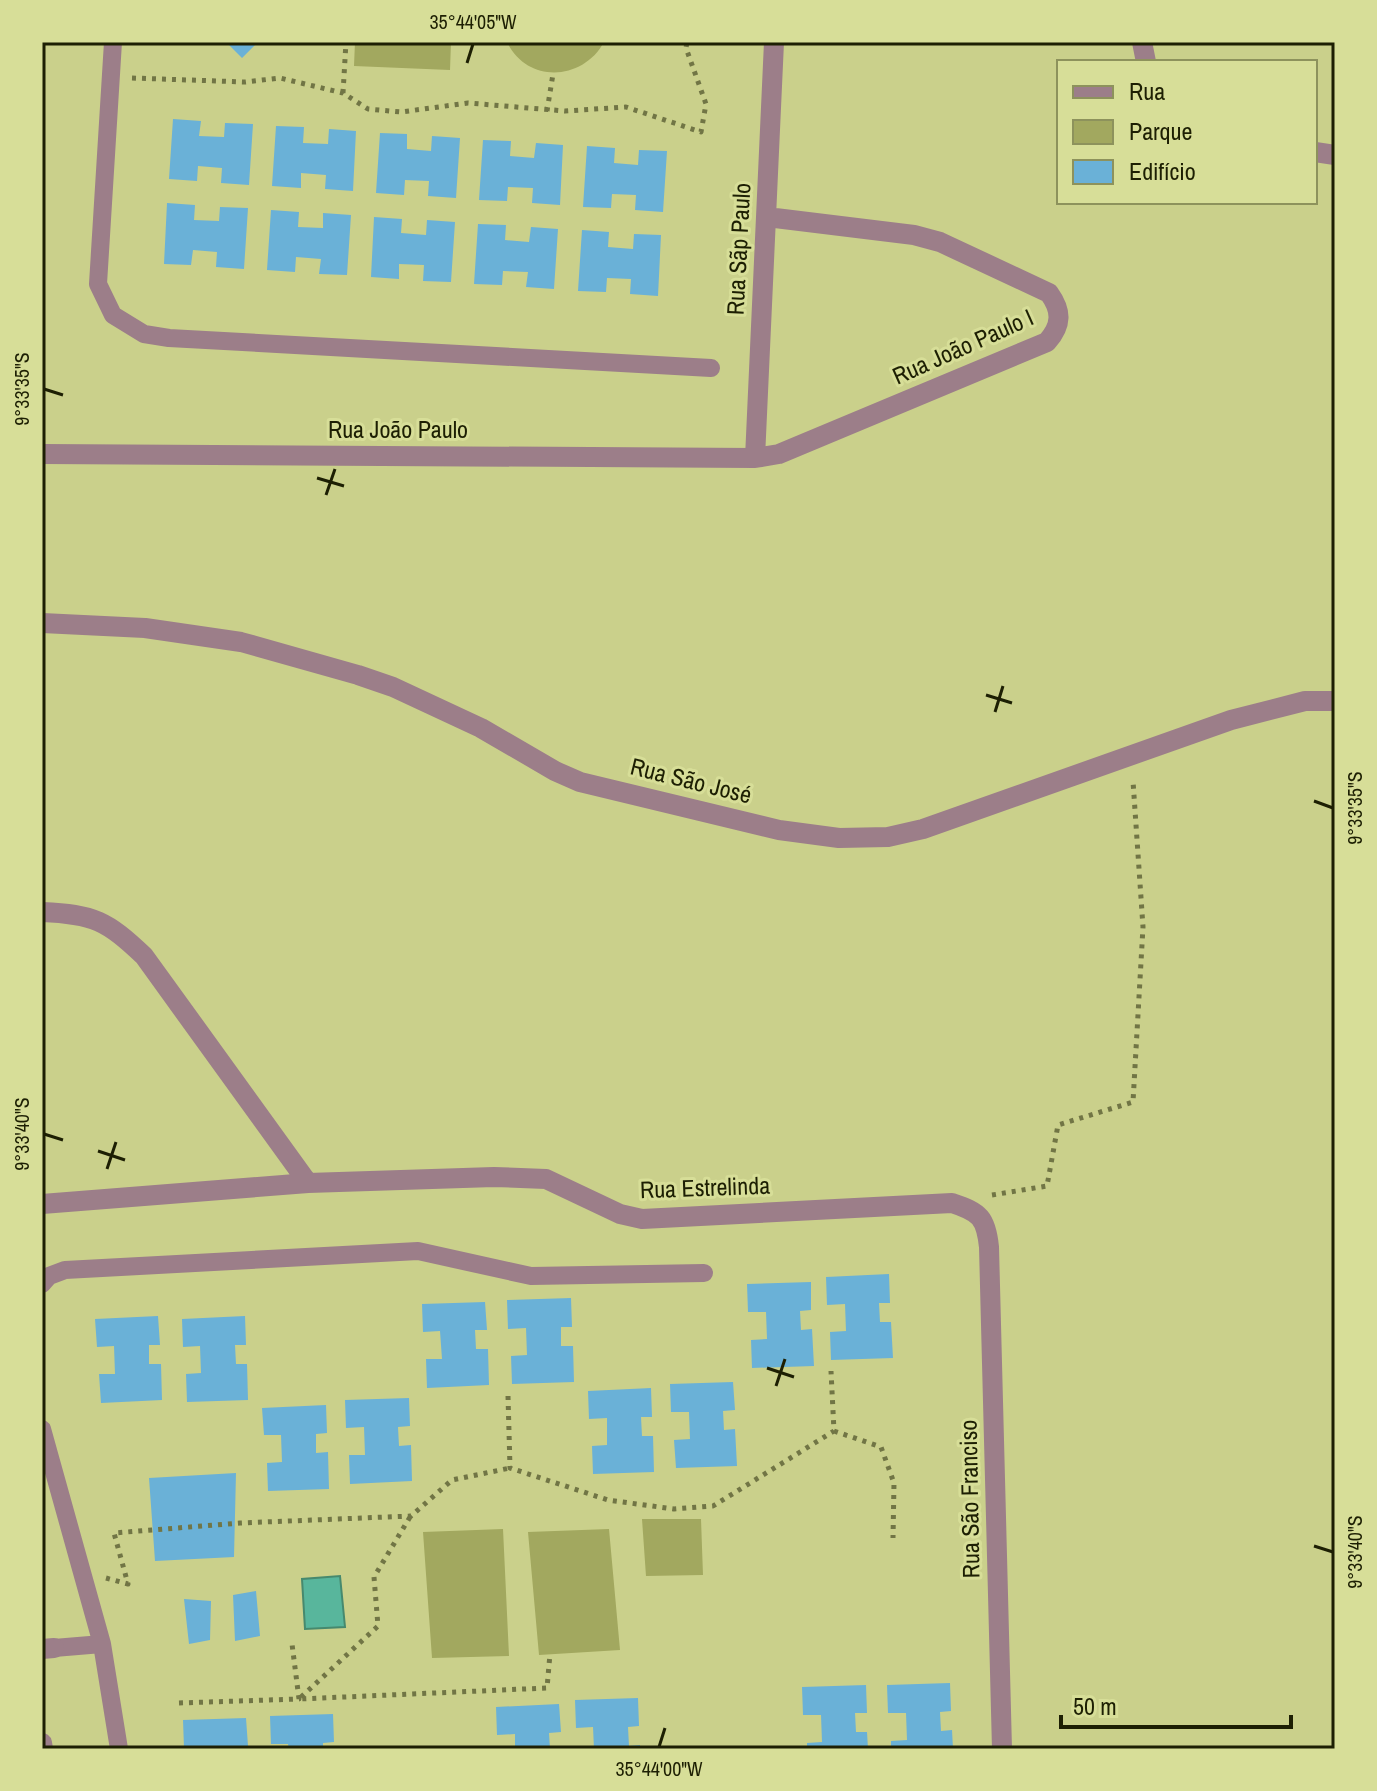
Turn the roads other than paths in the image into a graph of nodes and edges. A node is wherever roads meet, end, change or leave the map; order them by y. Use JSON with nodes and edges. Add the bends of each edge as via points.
{"nodes":[{"id":1,"x":113,"y":42,"type":"edge"},
{"id":2,"x":774,"y":42,"type":"edge"},
{"id":3,"x":767,"y":217,"type":"junction"},
{"id":4,"x":711,"y":368,"type":"dead end"},
{"id":5,"x":42,"y":454,"type":"edge"},
{"id":6,"x":755,"y":458,"type":"junction"},
{"id":7,"x":42,"y":623,"type":"edge"},
{"id":8,"x":1335,"y":701,"type":"edge"},
{"id":9,"x":42,"y":912,"type":"edge"},
{"id":10,"x":308,"y":1183,"type":"junction"},
{"id":11,"x":42,"y":1204,"type":"edge"},
{"id":12,"x":989,"y":1247,"type":"joint"},
{"id":13,"x":704,"y":1273,"type":"dead end"},
{"id":14,"x":42,"y":1284,"type":"edge"},
{"id":15,"x":42,"y":1429,"type":"edge"},
{"id":16,"x":102,"y":1644,"type":"junction"},
{"id":17,"x":48,"y":1648,"type":"edge"},
{"id":18,"x":42,"y":1743,"type":"edge"},
{"id":19,"x":43,"y":1749,"type":"edge"},
{"id":20,"x":119,"y":1749,"type":"edge"},
{"id":21,"x":1002,"y":1749,"type":"edge"}],
"edges":[{"from":1,"to":4,"type":"lane","via":[[98,284],[113,315],[144,334]]},
{"from":2,"to":3,"type":"street","name":"Rua Sãp Paulo"},
{"from":3,"to":6,"type":"street","name":"Rua Sãp Paulo"},
{"from":3,"to":6,"type":"street","name":"Rua João Paulo I","via":[[940,242],[1049,293],[1060,320],[1047,342],[779,454]]},
{"from":5,"to":6,"type":"street","name":"Rua João Paulo"},
{"from":7,"to":8,"type":"street","name":"Rua São José","via":[[145,628],[241,642],[393,687],[580,782],[779,830],[839,838],[888,837],[923,829],[1231,720],[1305,701]]},
{"from":9,"to":10,"type":"street","via":[[76,913],[113,928],[144,956]]},
{"from":10,"to":11,"type":"street","name":"Rua Estrelinda"},
{"from":10,"to":12,"type":"street","name":"Rua Estrelinda","via":[[546,1179],[642,1219],[952,1203],[971,1209],[986,1224]]},
{"from":12,"to":21,"type":"street","name":"Rua São Franciso"},
{"from":13,"to":14,"type":"lane","via":[[531,1276],[418,1251],[65,1270]]},
{"from":15,"to":16,"type":"lane"},
{"from":16,"to":17,"type":"lane"},
{"from":16,"to":20,"type":"lane"},
{"from":18,"to":19,"type":"street"}]}
